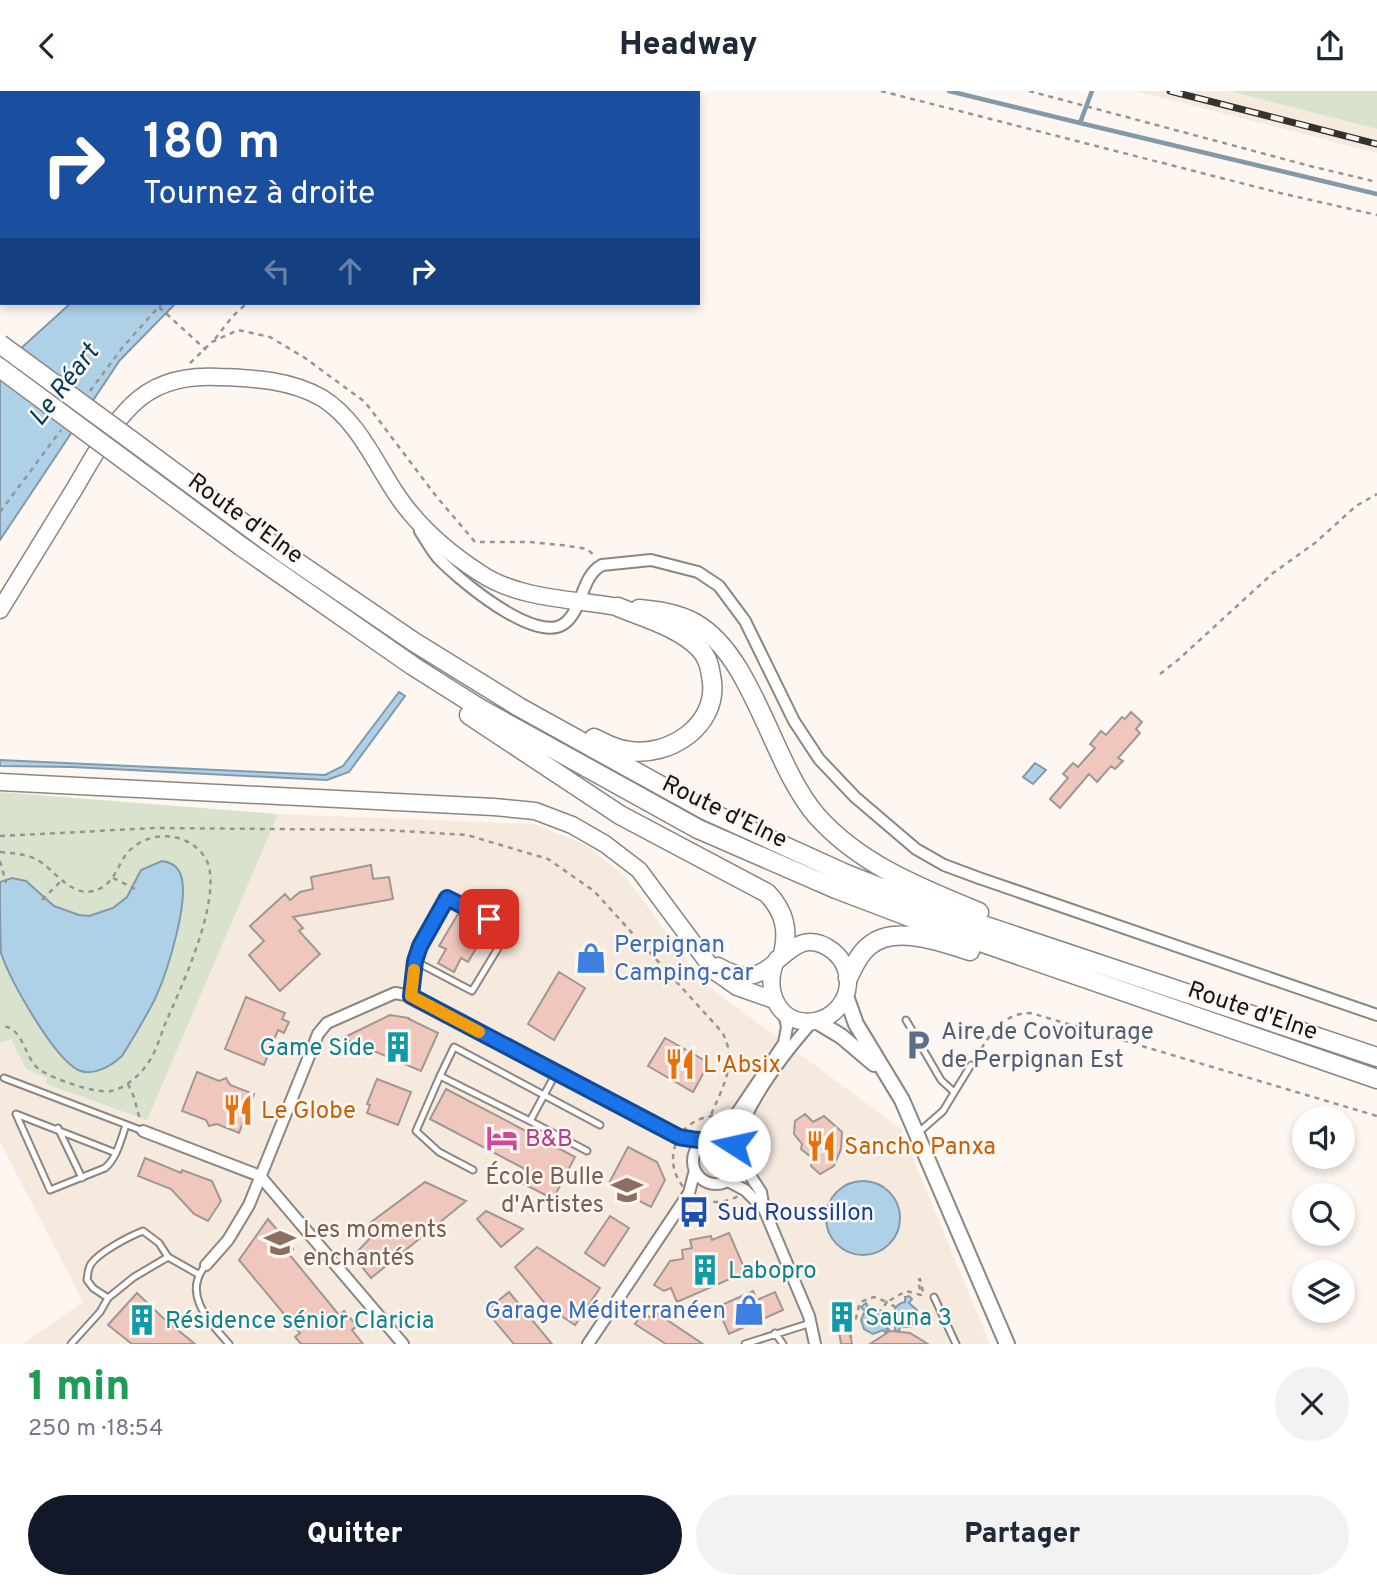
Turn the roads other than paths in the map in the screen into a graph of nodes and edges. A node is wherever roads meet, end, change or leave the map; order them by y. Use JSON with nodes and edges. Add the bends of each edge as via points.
{"nodes":[{"id":1,"x":0,"y":344,"type":"edge"},
{"id":2,"x":0,"y":368,"type":"edge"},
{"id":3,"x":134,"y":442,"type":"junction"},
{"id":4,"x":400,"y":499,"type":"junction"},
{"id":5,"x":296,"y":585,"type":"junction"},
{"id":6,"x":579,"y":600,"type":"junction"},
{"id":7,"x":618,"y":607,"type":"junction"},
{"id":8,"x":0,"y":610,"type":"edge"},
{"id":9,"x":0,"y":782,"type":"edge"},
{"id":10,"x":695,"y":949,"type":"junction"},
{"id":11,"x":780,"y":956,"type":"junction"},
{"id":12,"x":415,"y":961,"type":"junction"},
{"id":13,"x":1111,"y":967,"type":"junction"},
{"id":14,"x":847,"y":987,"type":"junction"},
{"id":15,"x":411,"y":996,"type":"junction"},
{"id":16,"x":779,"y":1006,"type":"junction"},
{"id":17,"x":1377,"y":1015,"type":"edge"},
{"id":18,"x":906,"y":1020,"type":"dead end"},
{"id":19,"x":815,"y":1021,"type":"junction"},
{"id":20,"x":1377,"y":1057,"type":"edge"},
{"id":21,"x":971,"y":1065,"type":"road end"},
{"id":22,"x":556,"y":1073,"type":"junction"},
{"id":23,"x":440,"y":1076,"type":"junction"},
{"id":24,"x":4,"y":1078,"type":"dead end"},
{"id":25,"x":891,"y":1080,"type":"junction"},
{"id":26,"x":1377,"y":1080,"type":"edge"},
{"id":27,"x":954,"y":1092,"type":"junction"},
{"id":28,"x":543,"y":1095,"type":"junction"},
{"id":29,"x":530,"y":1121,"type":"junction"},
{"id":30,"x":736,"y":1122,"type":"junction"},
{"id":31,"x":126,"y":1125,"type":"junction"},
{"id":32,"x":600,"y":1125,"type":"dead end"},
{"id":33,"x":58,"y":1129,"type":"junction"},
{"id":34,"x":140,"y":1130,"type":"joint"},
{"id":35,"x":917,"y":1134,"type":"junction"},
{"id":36,"x":679,"y":1137,"type":"junction"},
{"id":37,"x":717,"y":1137,"type":"junction"},
{"id":38,"x":704,"y":1140,"type":"junction"},
{"id":39,"x":734,"y":1145,"type":"junction"},
{"id":40,"x":587,"y":1151,"type":"dead end"},
{"id":41,"x":116,"y":1153,"type":"junction"},
{"id":42,"x":693,"y":1157,"type":"junction"},
{"id":43,"x":740,"y":1160,"type":"junction"},
{"id":44,"x":473,"y":1170,"type":"dead end"},
{"id":45,"x":695,"y":1170,"type":"junction"},
{"id":46,"x":260,"y":1176,"type":"junction"},
{"id":47,"x":82,"y":1178,"type":"junction"},
{"id":48,"x":728,"y":1181,"type":"junction"},
{"id":49,"x":713,"y":1184,"type":"junction"},
{"id":50,"x":689,"y":1193,"type":"junction"},
{"id":51,"x":764,"y":1209,"type":"junction"},
{"id":52,"x":168,"y":1257,"type":"junction"},
{"id":53,"x":206,"y":1265,"type":"joint"},
{"id":54,"x":198,"y":1274,"type":"junction"},
{"id":55,"x":934,"y":1297,"type":"dead end"},
{"id":56,"x":108,"y":1298,"type":"junction"},
{"id":57,"x":811,"y":1323,"type":"junction"},
{"id":58,"x":775,"y":1333,"type":"junction"},
{"id":59,"x":71,"y":1344,"type":"edge"},
{"id":60,"x":229,"y":1344,"type":"edge"},
{"id":61,"x":403,"y":1344,"type":"edge"},
{"id":62,"x":588,"y":1344,"type":"edge"},
{"id":63,"x":745,"y":1344,"type":"edge"},
{"id":64,"x":783,"y":1344,"type":"edge"},
{"id":65,"x":815,"y":1344,"type":"edge"},
{"id":66,"x":956,"y":1344,"type":"edge"},
{"id":67,"x":1007,"y":1344,"type":"edge"}],
"edges":[{"from":1,"to":3,"type":"highway","bridge":true},
{"from":2,"to":5,"type":"highway","name":"Route d'Elne","bridge":true},
{"from":3,"to":7,"type":"highway","via":[[510,692],[614,748],[654,751],[691,734],[706,713],[712,688],[710,663],[699,648],[671,629]]},
{"from":3,"to":13,"type":"highway","name":"Route d'Elne","via":[[414,642],[610,760],[705,810],[844,873]]},
{"from":4,"to":6,"type":"main road","via":[[438,542],[482,575],[518,590]]},
{"from":4,"to":6,"type":"street","via":[[436,556],[467,585],[513,616],[543,629],[558,628],[572,616]]},
{"from":4,"to":8,"type":"main road","via":[[358,435],[323,399],[268,380],[202,376],[173,380],[150,389],[107,436]]},
{"from":5,"to":11,"type":"highway","via":[[465,712],[620,815],[766,893],[785,923]]},
{"from":5,"to":26,"type":"highway","name":"Route d'Elne","via":[[481,709],[698,829],[953,933]]},
{"from":6,"to":7,"type":"main road"},
{"from":6,"to":17,"type":"street","via":[[602,565],[651,560],[698,572],[719,586],[745,621],[794,721],[819,759],[916,849],[944,865]]},
{"from":7,"to":13,"type":"highway","via":[[667,612],[696,624],[717,642],[741,673],[802,797],[852,848],[891,874]]},
{"from":9,"to":10,"type":"main road","via":[[535,811],[572,825],[639,870]]},
{"from":10,"to":11,"type":"main road","via":[[731,973],[750,976]]},
{"from":10,"to":16,"type":"main road","via":[[714,971],[737,987]]},
{"from":11,"to":14,"type":"main road","via":[[805,943],[829,948],[845,966]]},
{"from":11,"to":16,"type":"main road","via":[[770,979]]},
{"from":12,"to":12,"type":"lane","via":[[447,898],[509,930],[472,991]]},
{"from":12,"to":15,"type":"lane"},
{"from":13,"to":20,"type":"highway","name":"Route d'Elne"},
{"from":14,"to":19,"type":"main road","via":[[839,1008]]},
{"from":14,"to":25,"type":"street","via":[[856,1024]]},
{"from":14,"to":26,"type":"highway","via":[[860,954],[871,943],[892,936],[914,937],[963,949],[1252,1047]]},
{"from":15,"to":22,"type":"street"},
{"from":15,"to":46,"type":"street","via":[[395,993],[327,1023],[318,1034]]},
{"from":16,"to":19,"type":"main road","via":[[793,1018]]},
{"from":16,"to":30,"type":"street","via":[[787,1027],[784,1043]]},
{"from":18,"to":27,"type":"lane","via":[[941,1080]]},
{"from":19,"to":25,"type":"street","via":[[841,1036]]},
{"from":19,"to":30,"type":"street","via":[[791,1046]]},
{"from":21,"to":27,"type":"lane"},
{"from":22,"to":28,"type":"lane"},
{"from":22,"to":36,"type":"street"},
{"from":23,"to":28,"type":"lane","via":[[454,1047]]},
{"from":23,"to":29,"type":"lane"},
{"from":23,"to":44,"type":"lane","via":[[416,1131],[439,1152]]},
{"from":24,"to":31,"type":"lane"},
{"from":25,"to":35,"type":"street"},
{"from":27,"to":35,"type":"lane","via":[[943,1111]]},
{"from":28,"to":29,"type":"lane"},
{"from":28,"to":32,"type":"lane"},
{"from":29,"to":40,"type":"lane"},
{"from":30,"to":37,"type":"street"},
{"from":30,"to":39,"type":"street"},
{"from":31,"to":34,"type":"lane"},
{"from":31,"to":41,"type":"lane"},
{"from":33,"to":41,"type":"lane"},
{"from":33,"to":47,"type":"lane"},
{"from":33,"to":47,"type":"lane","via":[[16,1114],[50,1190]]},
{"from":34,"to":46,"type":"street"},
{"from":35,"to":67,"type":"street"},
{"from":36,"to":38,"type":"street"},
{"from":36,"to":42,"type":"street"},
{"from":37,"to":38,"type":"street"},
{"from":37,"to":39,"type":"street"},
{"from":38,"to":42,"type":"street"},
{"from":39,"to":43,"type":"street"},
{"from":41,"to":47,"type":"lane","via":[[105,1168]]},
{"from":42,"to":45,"type":"street"},
{"from":43,"to":48,"type":"street"},
{"from":43,"to":51,"type":"street","via":[[761,1192]]},
{"from":45,"to":49,"type":"street"},
{"from":45,"to":50,"type":"street"},
{"from":46,"to":53,"type":"street","via":[[228,1240]]},
{"from":46,"to":61,"type":"street"},
{"from":48,"to":49,"type":"street"},
{"from":48,"to":51,"type":"street"},
{"from":49,"to":50,"type":"street"},
{"from":50,"to":62,"type":"street"},
{"from":51,"to":57,"type":"street"},
{"from":52,"to":54,"type":"lane"},
{"from":52,"to":56,"type":"lane"},
{"from":52,"to":56,"type":"lane","via":[[143,1231],[131,1235],[92,1262],[87,1280]]},
{"from":53,"to":54,"type":"lane"},
{"from":54,"to":60,"type":"lane","via":[[195,1285],[201,1310]]},
{"from":55,"to":66,"type":"lane"},
{"from":56,"to":59,"type":"lane"},
{"from":57,"to":58,"type":"lane"},
{"from":57,"to":65,"type":"street"},
{"from":58,"to":63,"type":"lane"},
{"from":58,"to":64,"type":"lane"}]}
